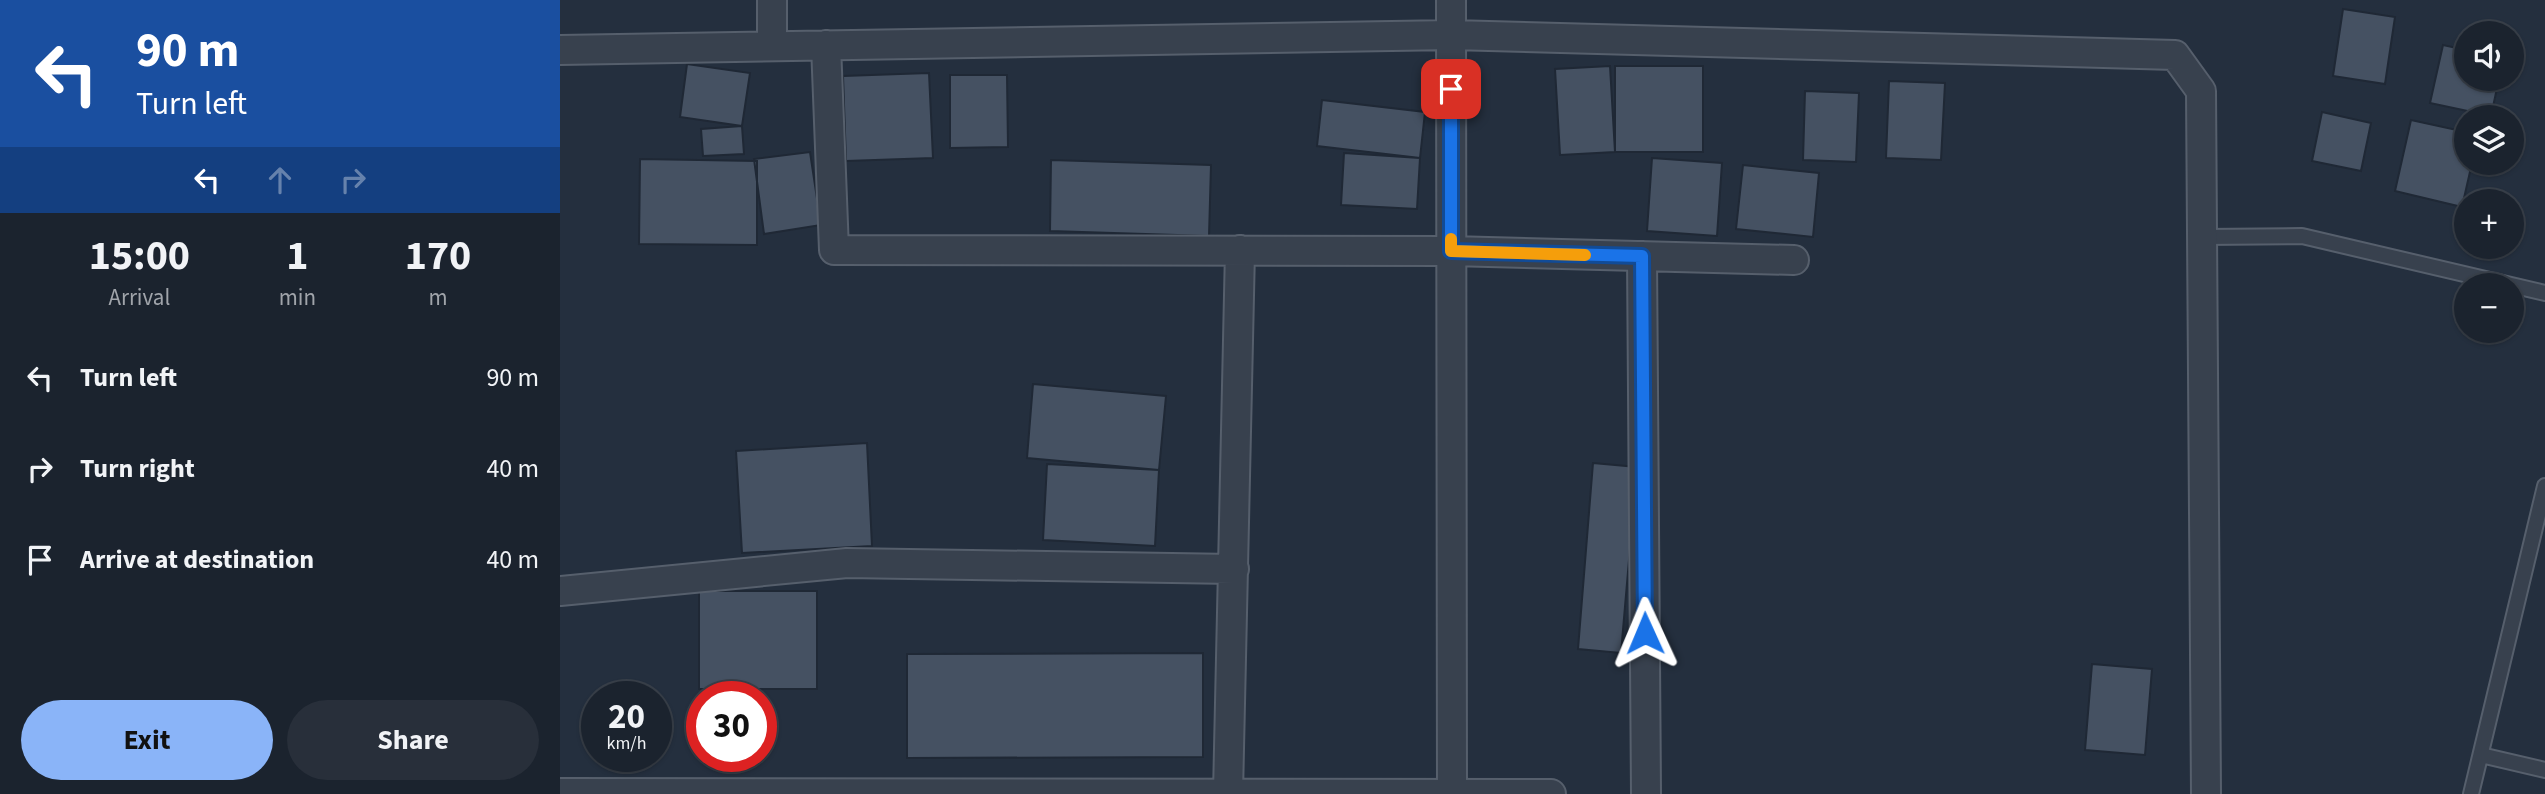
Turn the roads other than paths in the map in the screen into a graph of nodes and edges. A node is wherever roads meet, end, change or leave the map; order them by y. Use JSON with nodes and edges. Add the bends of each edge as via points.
{"nodes":[{"id":1,"x":772,"y":0,"type":"edge"},
{"id":2,"x":1451,"y":0,"type":"edge"},
{"id":3,"x":1452,"y":35,"type":"junction"},
{"id":4,"x":827,"y":45,"type":"junction"},
{"id":5,"x":772,"y":46,"type":"junction"},
{"id":6,"x":560,"y":50,"type":"edge"},
{"id":7,"x":2204,"y":237,"type":"junction"},
{"id":8,"x":1240,"y":250,"type":"junction"},
{"id":9,"x":1451,"y":251,"type":"junction"},
{"id":10,"x":1642,"y":256,"type":"junction"},
{"id":11,"x":1794,"y":260,"type":"dead end"},
{"id":12,"x":2545,"y":293,"type":"edge"},
{"id":13,"x":2545,"y":486,"type":"edge"},
{"id":14,"x":1234,"y":569,"type":"junction"},
{"id":15,"x":560,"y":591,"type":"edge"},
{"id":16,"x":2481,"y":755,"type":"junction"},
{"id":17,"x":2545,"y":770,"type":"edge"},
{"id":18,"x":560,"y":793,"type":"edge"},
{"id":19,"x":1228,"y":793,"type":"edge"},
{"id":20,"x":1452,"y":793,"type":"edge"},
{"id":21,"x":1551,"y":794,"type":"edge"},
{"id":22,"x":1646,"y":794,"type":"edge"},
{"id":23,"x":2206,"y":794,"type":"edge"},
{"id":24,"x":2471,"y":794,"type":"edge"}],
"edges":[{"from":1,"to":5,"type":"street"},
{"from":2,"to":3,"type":"street"},
{"from":3,"to":4,"type":"street"},
{"from":3,"to":7,"type":"street","via":[[2175,55],[2201,91]]},
{"from":3,"to":9,"type":"street"},
{"from":4,"to":5,"type":"street"},
{"from":4,"to":8,"type":"street","via":[[834,250]]},
{"from":5,"to":6,"type":"street"},
{"from":7,"to":12,"type":"lane","via":[[2302,236]]},
{"from":7,"to":23,"type":"street"},
{"from":8,"to":9,"type":"street"},
{"from":8,"to":14,"type":"street"},
{"from":9,"to":10,"type":"street"},
{"from":9,"to":20,"type":"street"},
{"from":10,"to":11,"type":"street"},
{"from":10,"to":22,"type":"street"},
{"from":13,"to":16,"type":"lane"},
{"from":14,"to":15,"type":"street","via":[[847,563]]},
{"from":14,"to":19,"type":"street"},
{"from":16,"to":17,"type":"lane"},
{"from":16,"to":24,"type":"lane"},
{"from":18,"to":19,"type":"street"},
{"from":19,"to":20,"type":"street"},
{"from":20,"to":21,"type":"street"}]}
